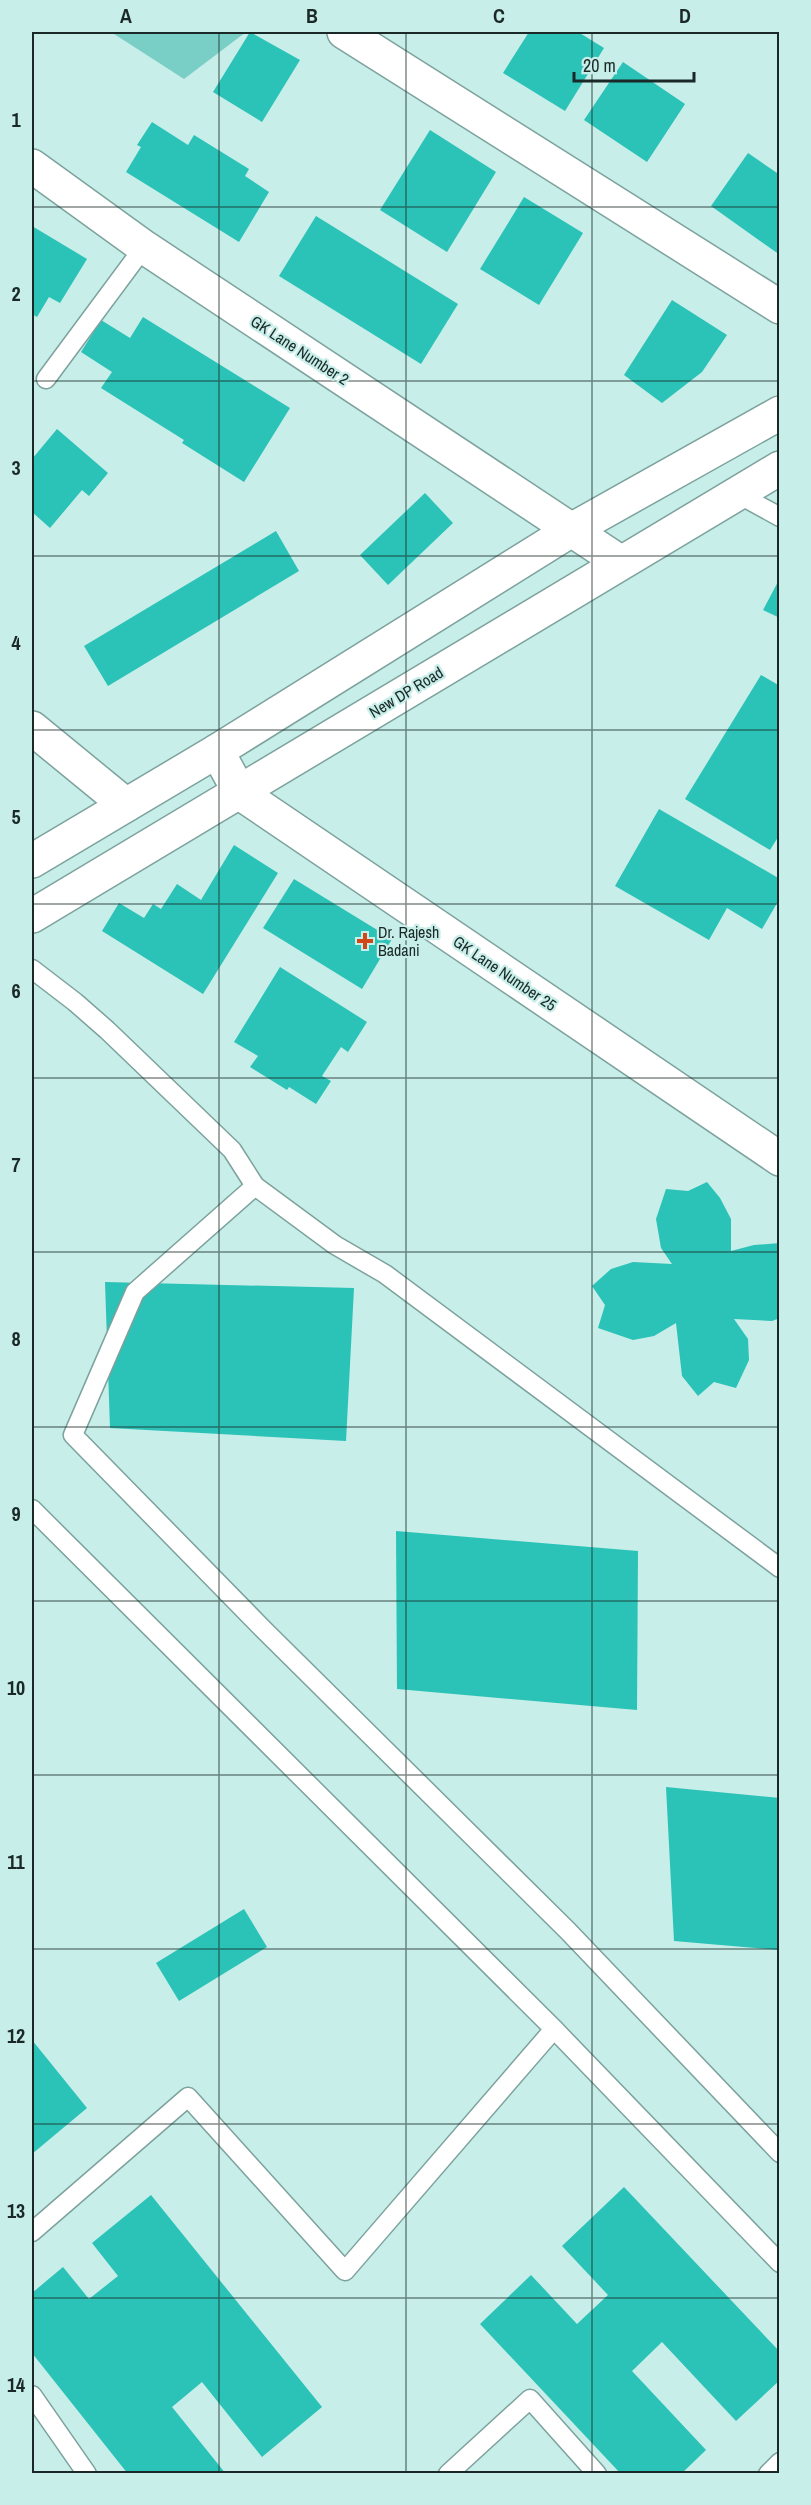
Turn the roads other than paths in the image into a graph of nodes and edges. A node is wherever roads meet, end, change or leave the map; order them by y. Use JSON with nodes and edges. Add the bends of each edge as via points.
{"nodes":[{"id":1,"x":344,"y":32,"type":"edge"},
{"id":2,"x":32,"y":166,"type":"edge"},
{"id":3,"x":144,"y":247,"type":"junction"},
{"id":4,"x":780,"y":307,"type":"edge"},
{"id":5,"x":46,"y":379,"type":"dead end"},
{"id":6,"x":780,"y":413,"type":"edge"},
{"id":7,"x":780,"y":468,"type":"edge"},
{"id":8,"x":738,"y":494,"type":"junction"},
{"id":9,"x":780,"y":517,"type":"edge"},
{"id":10,"x":573,"y":529,"type":"junction"},
{"id":11,"x":620,"y":562,"type":"junction"},
{"id":12,"x":32,"y":728,"type":"edge"},
{"id":13,"x":217,"y":751,"type":"junction"},
{"id":14,"x":240,"y":793,"type":"junction"},
{"id":15,"x":126,"y":805,"type":"junction"},
{"id":16,"x":149,"y":846,"type":"junction"},
{"id":17,"x":32,"y":861,"type":"edge"},
{"id":18,"x":32,"y":916,"type":"edge"},
{"id":19,"x":32,"y":969,"type":"edge"},
{"id":20,"x":780,"y":1160,"type":"edge"},
{"id":21,"x":255,"y":1186,"type":"junction"},
{"id":22,"x":32,"y":1509,"type":"edge"},
{"id":23,"x":780,"y":1568,"type":"edge"},
{"id":24,"x":554,"y":2029,"type":"junction"},
{"id":25,"x":780,"y":2153,"type":"edge"},
{"id":26,"x":32,"y":2232,"type":"edge"},
{"id":27,"x":780,"y":2263,"type":"edge"},
{"id":28,"x":32,"y":2395,"type":"edge"},
{"id":29,"x":780,"y":2462,"type":"edge"},
{"id":30,"x":87,"y":2474,"type":"edge"},
{"id":31,"x":448,"y":2474,"type":"edge"},
{"id":32,"x":597,"y":2474,"type":"edge"},
{"id":33,"x":768,"y":2474,"type":"edge"}],
"edges":[{"from":1,"to":4,"type":"street"},
{"from":2,"to":3,"type":"street","name":"GK Lane Number 2"},
{"from":3,"to":5,"type":"lane"},
{"from":3,"to":10,"type":"street","name":"GK Lane Number 2"},
{"from":6,"to":10,"type":"street"},
{"from":7,"to":8,"type":"street","name":"New DP Road"},
{"from":8,"to":9,"type":"lane"},
{"from":8,"to":11,"type":"street","name":"New DP Road"},
{"from":10,"to":11,"type":"street","name":"GK Lane Number 2"},
{"from":10,"to":13,"type":"street"},
{"from":11,"to":14,"type":"street","name":"New DP Road"},
{"from":12,"to":15,"type":"street"},
{"from":13,"to":14,"type":"street","name":"GK Lane Number 25"},
{"from":13,"to":15,"type":"street"},
{"from":14,"to":16,"type":"street","name":"New DP Road"},
{"from":14,"to":20,"type":"street","name":"GK Lane Number 25"},
{"from":15,"to":16,"type":"street"},
{"from":15,"to":17,"type":"street"},
{"from":16,"to":18,"type":"street","name":"New DP Road"},
{"from":19,"to":21,"type":"lane","via":[[106,1030],[232,1150]]},
{"from":21,"to":23,"type":"lane","via":[[336,1245],[385,1274]]},
{"from":21,"to":25,"type":"lane","via":[[135,1292],[73,1435],[568,1931]]},
{"from":22,"to":24,"type":"lane"},
{"from":24,"to":26,"type":"lane","via":[[345,2271],[188,2097]]},
{"from":24,"to":27,"type":"lane"},
{"from":28,"to":30,"type":"lane"},
{"from":29,"to":33,"type":"lane"},
{"from":31,"to":32,"type":"lane","via":[[530,2399]]}]}
